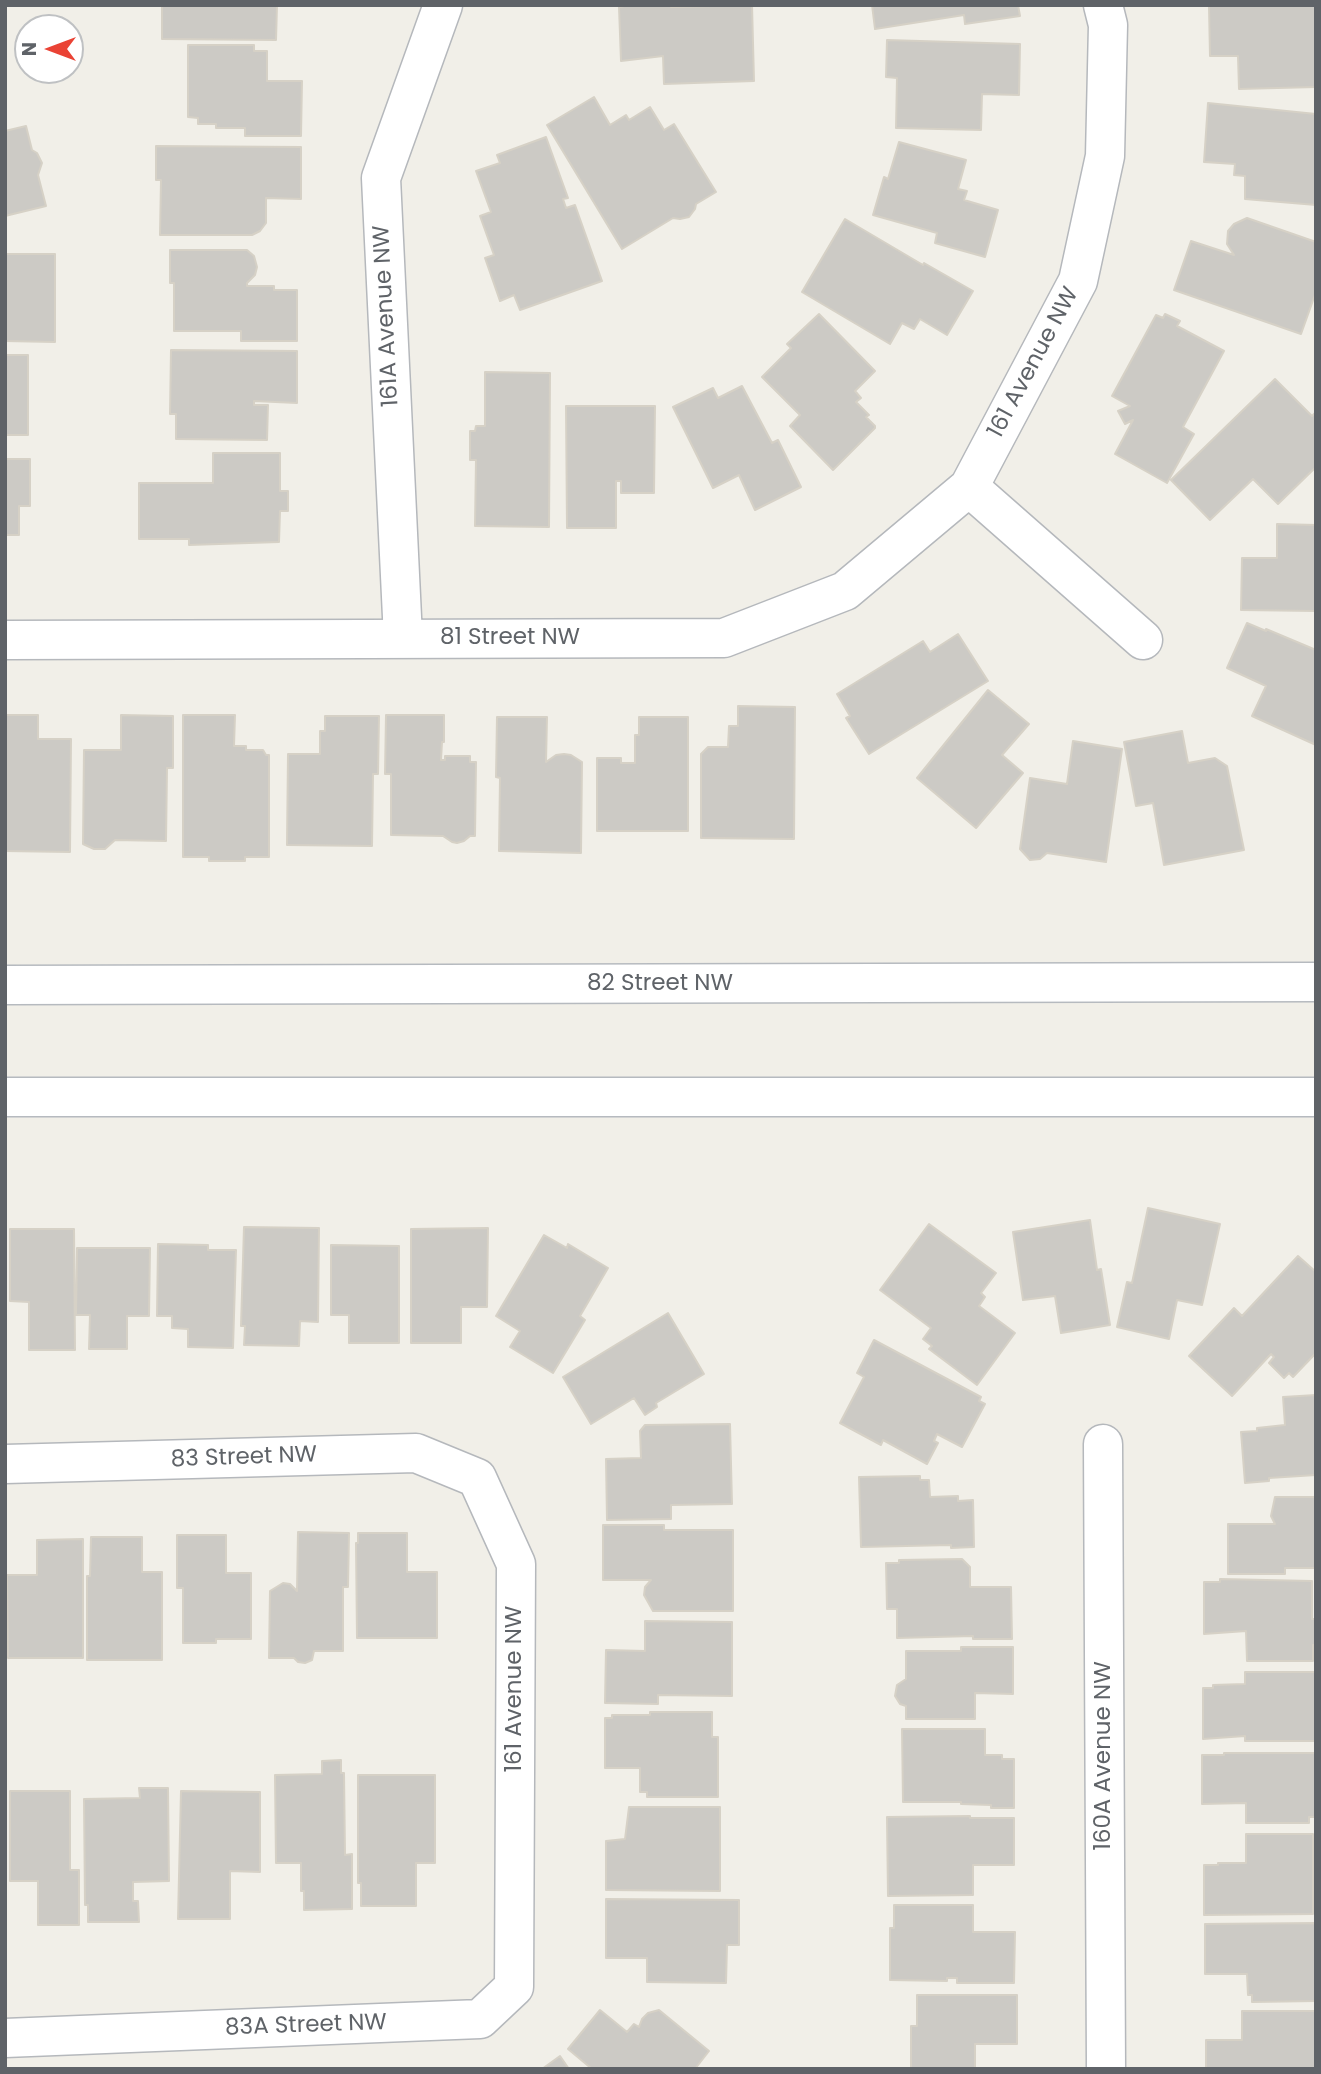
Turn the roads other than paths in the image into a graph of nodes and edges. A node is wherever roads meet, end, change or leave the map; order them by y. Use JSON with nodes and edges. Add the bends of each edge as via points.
{"nodes":[{"id":1,"x":443,"y":5,"type":"edge"},
{"id":2,"x":1103,"y":5,"type":"edge"},
{"id":3,"x":969,"y":487,"type":"junction"},
{"id":4,"x":403,"y":638,"type":"junction"},
{"id":5,"x":5,"y":639,"type":"edge"},
{"id":6,"x":1143,"y":640,"type":"dead end"},
{"id":7,"x":1316,"y":982,"type":"edge"},
{"id":8,"x":5,"y":985,"type":"edge"},
{"id":9,"x":5,"y":1097,"type":"edge"},
{"id":10,"x":1316,"y":1097,"type":"edge"},
{"id":11,"x":1103,"y":1444,"type":"dead end"},
{"id":12,"x":5,"y":1464,"type":"edge"},
{"id":13,"x":477,"y":1478,"type":"joint"},
{"id":14,"x":514,"y":1907,"type":"joint"},
{"id":15,"x":5,"y":2038,"type":"edge"},
{"id":16,"x":1106,"y":2069,"type":"edge"}],
"edges":[{"from":1,"to":4,"type":"street","name":"161A Avenue NW","via":[[381,178]]},
{"from":2,"to":3,"type":"street","name":"161 Avenue NW","via":[[1108,25],[1105,156],[1078,281]]},
{"from":3,"to":4,"type":"street","name":"81 Street NW","via":[[845,591],[724,638]]},
{"from":3,"to":6,"type":"street"},
{"from":4,"to":5,"type":"street","name":"81 Street NW"},
{"from":7,"to":8,"type":"street","name":"82 Street NW"},
{"from":9,"to":10,"type":"street"},
{"from":11,"to":16,"type":"street","name":"160A Avenue NW"},
{"from":12,"to":13,"type":"street","name":"83 Street NW","via":[[416,1453]]},
{"from":13,"to":14,"type":"street","name":"161 Avenue NW","via":[[516,1564]]},
{"from":14,"to":15,"type":"street","name":"83A Street NW","via":[[514,1987],[480,2019]]}]}
